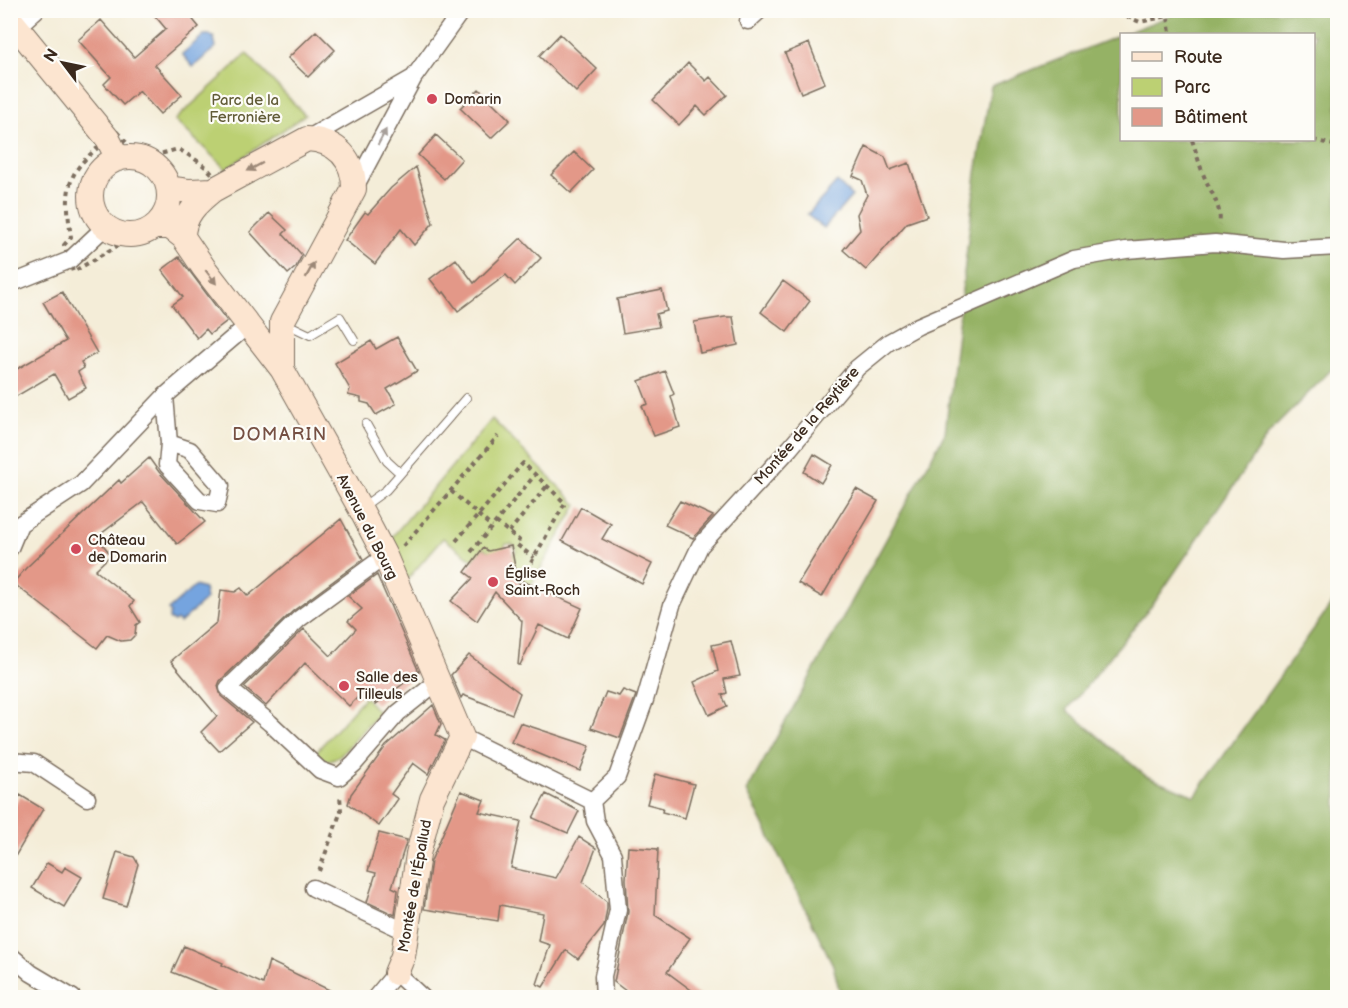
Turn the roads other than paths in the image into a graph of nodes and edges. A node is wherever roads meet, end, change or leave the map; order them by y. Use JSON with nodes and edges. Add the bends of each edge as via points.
{"nodes":[{"id":1,"x":36,"y":10,"type":"edge"},
{"id":2,"x":462,"y":10,"type":"edge"},
{"id":3,"x":14,"y":23,"type":"edge"},
{"id":4,"x":414,"y":78,"type":"junction"},
{"id":5,"x":307,"y":139,"type":"junction"},
{"id":6,"x":113,"y":149,"type":"junction"},
{"id":7,"x":169,"y":188,"type":"junction"},
{"id":8,"x":217,"y":188,"type":"junction"},
{"id":9,"x":354,"y":189,"type":"junction"},
{"id":10,"x":105,"y":227,"type":"junction"},
{"id":11,"x":155,"y":227,"type":"junction"},
{"id":12,"x":183,"y":237,"type":"junction"},
{"id":13,"x":1338,"y":247,"type":"edge"},
{"id":14,"x":10,"y":284,"type":"edge"},
{"id":15,"x":243,"y":318,"type":"junction"},
{"id":16,"x":282,"y":322,"type":"junction"},
{"id":17,"x":354,"y":340,"type":"dead end"},
{"id":18,"x":282,"y":369,"type":"junction"},
{"id":19,"x":165,"y":396,"type":"junction"},
{"id":20,"x":466,"y":398,"type":"dead end"},
{"id":21,"x":366,"y":424,"type":"dead end"},
{"id":22,"x":169,"y":442,"type":"dead end"},
{"id":23,"x":400,"y":472,"type":"junction"},
{"id":24,"x":360,"y":508,"type":"junction"},
{"id":25,"x":10,"y":548,"type":"edge"},
{"id":26,"x":392,"y":553,"type":"junction"},
{"id":27,"x":437,"y":682,"type":"junction"},
{"id":28,"x":462,"y":737,"type":"junction"},
{"id":29,"x":10,"y":761,"type":"edge"},
{"id":30,"x":87,"y":798,"type":"dead end"},
{"id":31,"x":592,"y":801,"type":"junction"},
{"id":32,"x":313,"y":888,"type":"road end"},
{"id":33,"x":407,"y":932,"type":"junction"},
{"id":34,"x":10,"y":955,"type":"edge"},
{"id":35,"x":396,"y":973,"type":"junction"},
{"id":36,"x":73,"y":998,"type":"edge"},
{"id":37,"x":375,"y":998,"type":"edge"},
{"id":38,"x":423,"y":998,"type":"edge"},
{"id":39,"x":604,"y":998,"type":"edge"}],
"edges":[{"from":1,"to":3,"type":"street"},
{"from":2,"to":4,"type":"street"},
{"from":3,"to":6,"type":"street"},
{"from":4,"to":5,"type":"street"},
{"from":9,"to":4,"type":"street","one_way":true},
{"from":5,"to":8,"type":"street","one_way":true},
{"from":5,"to":9,"type":"street","via":[[321,140],[344,154],[354,172]]},
{"from":6,"to":7,"type":"street","via":[[150,162],[162,173]]},
{"from":6,"to":10,"type":"street","via":[[94,180],[90,197],[94,213]]},
{"from":7,"to":8,"type":"street"},
{"from":7,"to":11,"type":"street","via":[[168,209]]},
{"from":8,"to":12,"type":"street","via":[[188,214]]},
{"from":16,"to":9,"type":"street","one_way":true},
{"from":10,"to":11,"type":"street","via":[[121,235],[139,235]]},
{"from":10,"to":14,"type":"street","via":[[70,260]]},
{"from":11,"to":12,"type":"street","via":[[170,227]]},
{"from":12,"to":15,"type":"street","name":"Avenue du Bourg","one_way":true},
{"from":13,"to":31,"type":"street","name":"Montée de la Reytière","via":[[1284,250],[1215,243],[1126,250],[1074,260],[889,342],[857,368],[700,546],[672,605],[645,700],[617,777]]},
{"from":15,"to":16,"type":"street"},
{"from":15,"to":18,"type":"street","name":"Avenue du Bourg"},
{"from":15,"to":19,"type":"street"},
{"from":16,"to":17,"type":"lane","via":[[310,335],[340,317]]},
{"from":16,"to":18,"type":"street"},
{"from":18,"to":24,"type":"street","name":"Avenue du Bourg"},
{"from":19,"to":22,"type":"street"},
{"from":19,"to":25,"type":"street","via":[[81,484],[20,524]]},
{"from":20,"to":23,"type":"lane"},
{"from":21,"to":23,"type":"lane","via":[[387,461]]},
{"from":23,"to":24,"type":"lane","via":[[386,490]]},
{"from":24,"to":26,"type":"street","name":"Avenue du Bourg"},
{"from":26,"to":27,"type":"street","name":"Avenue du Bourg"},
{"from":26,"to":27,"type":"street","via":[[299,619],[228,688],[320,770],[339,777],[399,713]]},
{"from":27,"to":28,"type":"street","name":"Avenue du Bourg"},
{"from":28,"to":31,"type":"street"},
{"from":28,"to":33,"type":"street","name":"Montée de l'Épallud","via":[[432,799],[418,855]]},
{"from":29,"to":30,"type":"street","via":[[34,763]]},
{"from":31,"to":39,"type":"street","via":[[595,821],[613,855],[618,910],[603,976]]},
{"from":32,"to":33,"type":"street"},
{"from":33,"to":35,"type":"street","name":"Montée de l'Épallud"},
{"from":34,"to":36,"type":"street","via":[[31,973]]},
{"from":35,"to":37,"type":"street","name":"Montée de l'Épallud"},
{"from":35,"to":38,"type":"street"}]}
